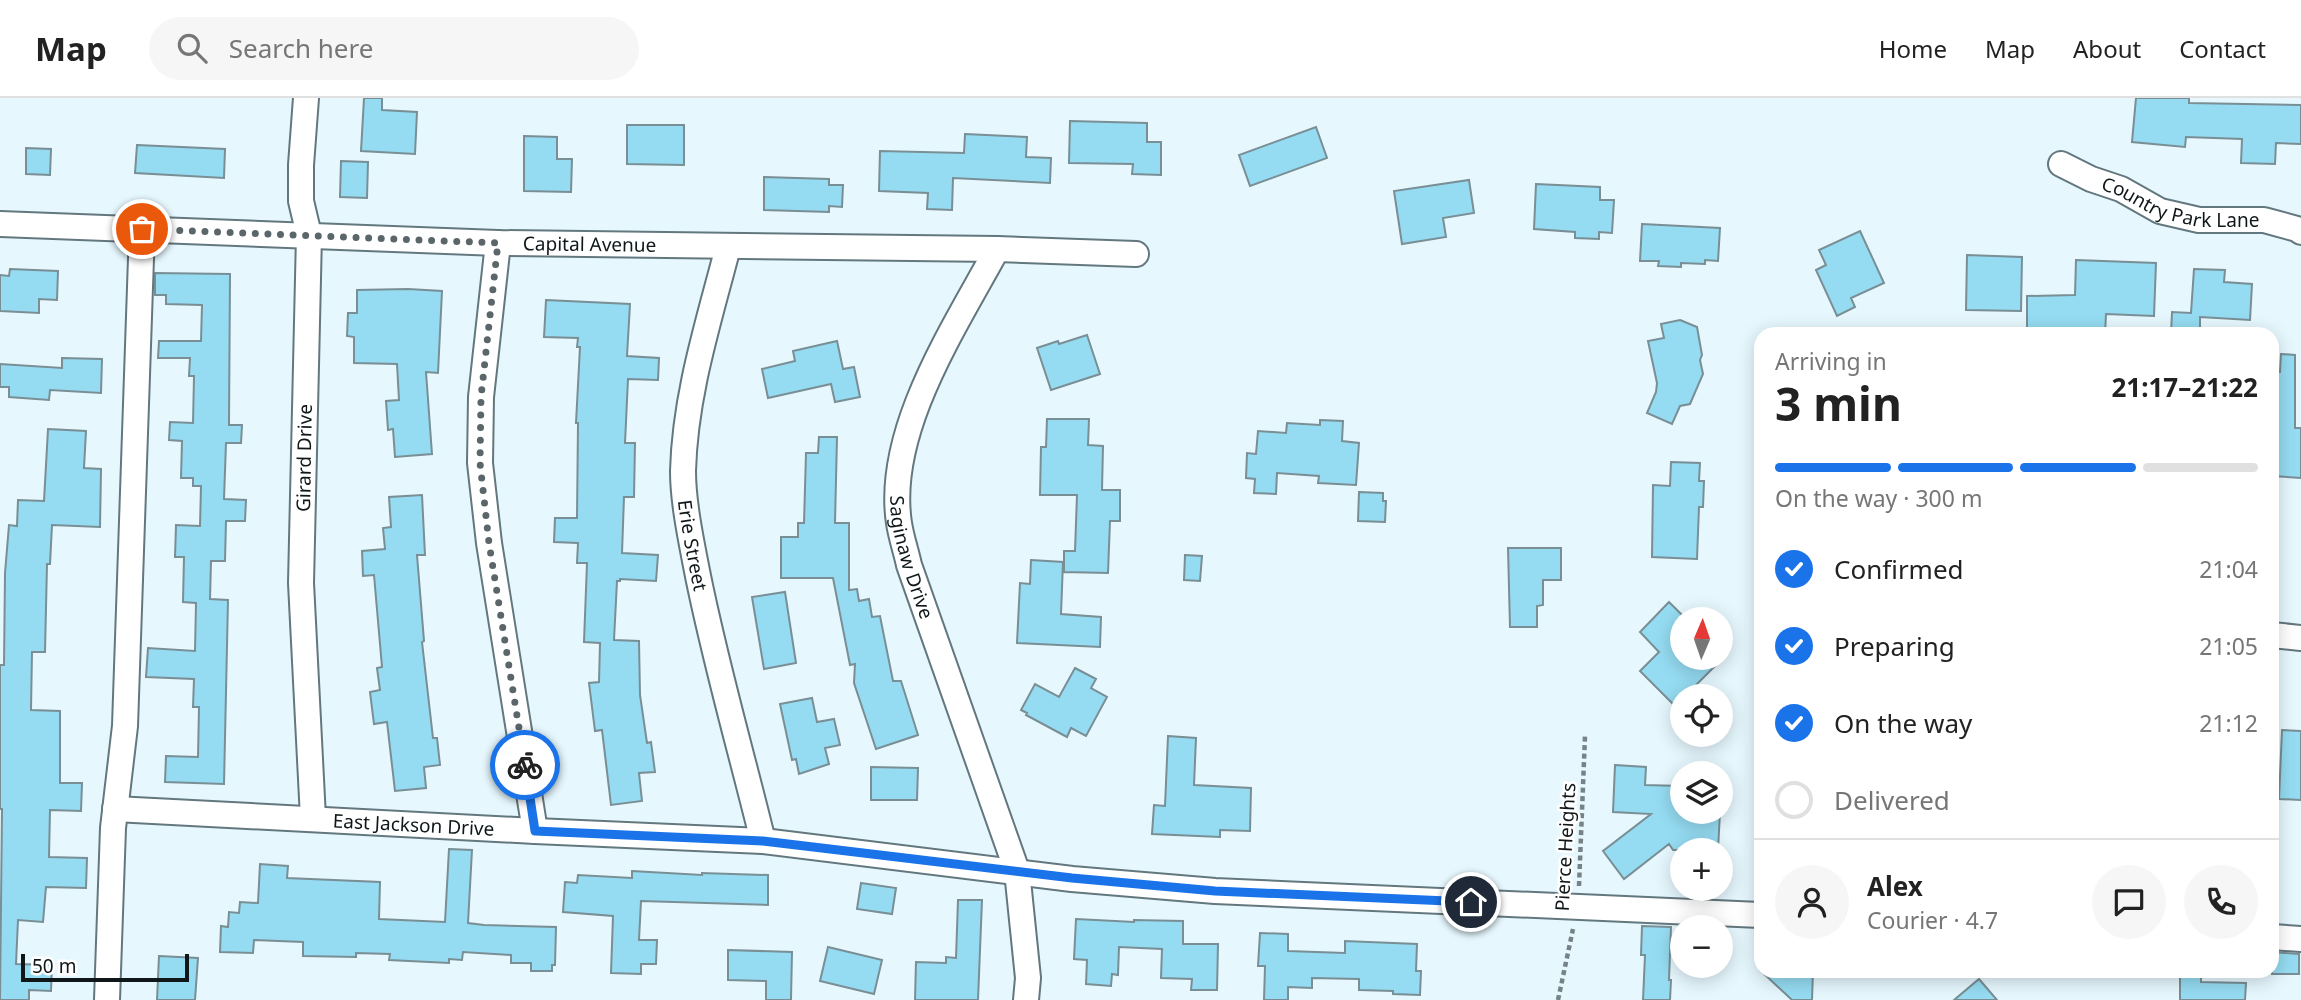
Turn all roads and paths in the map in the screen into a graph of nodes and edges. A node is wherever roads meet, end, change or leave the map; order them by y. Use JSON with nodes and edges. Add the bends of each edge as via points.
{"nodes":[{"id":1,"x":306,"y":98,"type":"edge"},
{"id":2,"x":2061,"y":164,"type":"dead end"},
{"id":3,"x":0,"y":223,"type":"edge"},
{"id":4,"x":142,"y":229,"type":"junction"},
{"id":5,"x":2301,"y":232,"type":"edge"},
{"id":6,"x":309,"y":235,"type":"junction"},
{"id":7,"x":498,"y":243,"type":"junction"},
{"id":8,"x":728,"y":247,"type":"junction"},
{"id":9,"x":997,"y":249,"type":"junction"},
{"id":10,"x":1136,"y":254,"type":"dead end"},
{"id":11,"x":2279,"y":636,"type":"edge"},
{"id":12,"x":2301,"y":638,"type":"edge"},
{"id":13,"x":1585,"y":736,"type":"dead end"},
{"id":14,"x":115,"y":809,"type":"junction"},
{"id":15,"x":313,"y":818,"type":"junction"},
{"id":16,"x":535,"y":831,"type":"junction"},
{"id":17,"x":763,"y":841,"type":"junction"},
{"id":18,"x":1017,"y":871,"type":"junction"},
{"id":19,"x":1578,"y":907,"type":"junction"},
{"id":20,"x":1754,"y":915,"type":"edge"},
{"id":21,"x":2279,"y":937,"type":"edge"},
{"id":22,"x":2301,"y":939,"type":"edge"},
{"id":23,"x":107,"y":1000,"type":"edge"},
{"id":24,"x":1026,"y":1000,"type":"edge"},
{"id":25,"x":1558,"y":1000,"type":"edge"}],
"edges":[{"from":1,"to":6,"type":"street","name":"Girard Drive","via":[[301,201]]},
{"from":2,"to":5,"type":"street","name":"Country Park Lane","via":[[2160,211],[2199,220],[2264,220]]},
{"from":3,"to":4,"type":"street","name":"Capital Avenue"},
{"from":4,"to":6,"type":"street","name":"Capital Avenue"},
{"from":4,"to":14,"type":"street","via":[[125,726]]},
{"from":6,"to":7,"type":"street","name":"Capital Avenue"},
{"from":6,"to":15,"type":"street","name":"Girard Drive","via":[[301,583]]},
{"from":7,"to":8,"type":"street","name":"Capital Avenue"},
{"from":7,"to":16,"type":"street","via":[[481,397],[480,463]]},
{"from":8,"to":9,"type":"street","name":"Capital Avenue"},
{"from":8,"to":17,"type":"street","name":"Erie Street","via":[[693,384],[683,475],[704,604]]},
{"from":9,"to":10,"type":"street","name":"Capital Avenue"},
{"from":9,"to":18,"type":"street","name":"Saginaw Drive","via":[[917,403],[901,460],[898,523]]},
{"from":11,"to":12,"type":"street"},
{"from":13,"to":19,"type":"path","name":"Pierce Heights"},
{"from":14,"to":15,"type":"street","name":"East Jackson Drive"},
{"from":14,"to":23,"type":"street"},
{"from":15,"to":16,"type":"street","name":"East Jackson Drive"},
{"from":16,"to":17,"type":"street","name":"East Jackson Drive"},
{"from":17,"to":18,"type":"street","name":"East Jackson Drive"},
{"from":18,"to":19,"type":"street","name":"East Jackson Drive","via":[[1215,891]]},
{"from":18,"to":24,"type":"street","name":"Saginaw Drive","via":[[1028,978]]},
{"from":19,"to":20,"type":"street","name":"East Jackson Drive"},
{"from":19,"to":25,"type":"path","name":"Pierce Heights"},
{"from":21,"to":22,"type":"street"}]}
